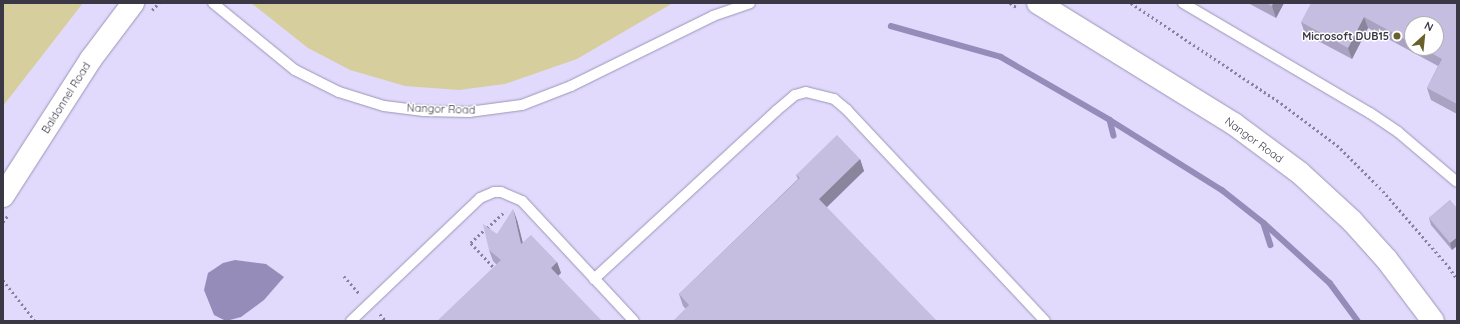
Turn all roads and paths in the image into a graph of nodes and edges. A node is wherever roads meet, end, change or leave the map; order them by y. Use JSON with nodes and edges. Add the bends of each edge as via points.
{"nodes":[{"id":1,"x":133,"y":3,"type":"edge"},
{"id":2,"x":213,"y":3,"type":"edge"},
{"id":3,"x":750,"y":3,"type":"edge"},
{"id":4,"x":1010,"y":3,"type":"edge"},
{"id":5,"x":1131,"y":3,"type":"edge"},
{"id":6,"x":1182,"y":3,"type":"edge"},
{"id":7,"x":1030,"y":7,"type":"edge"},
{"id":8,"x":1457,"y":182,"type":"edge"},
{"id":9,"x":3,"y":196,"type":"edge"},
{"id":10,"x":505,"y":211,"type":"dead end"},
{"id":11,"x":487,"y":228,"type":"junction"},
{"id":12,"x":492,"y":233,"type":"edge"},
{"id":13,"x":501,"y":275,"type":"edge"},
{"id":14,"x":594,"y":279,"type":"junction"},
{"id":15,"x":1457,"y":279,"type":"edge"},
{"id":16,"x":3,"y":280,"type":"edge"},
{"id":17,"x":35,"y":321,"type":"edge"},
{"id":18,"x":351,"y":321,"type":"edge"},
{"id":19,"x":634,"y":321,"type":"edge"},
{"id":20,"x":1045,"y":321,"type":"edge"},
{"id":21,"x":1433,"y":321,"type":"edge"}],
"edges":[{"from":1,"to":9,"type":"main road","name":"Baldonnel Road","via":[[91,59]]},
{"from":2,"to":3,"type":"lane","name":"Nangor Road","via":[[295,70],[339,92],[384,106],[424,111],[468,112],[522,105],[571,86],[713,16]]},
{"from":4,"to":7,"type":"path"},
{"from":5,"to":15,"type":"path","via":[[1282,103],[1337,145],[1383,191],[1450,267]]},
{"from":6,"to":8,"type":"lane","via":[[1370,113],[1398,132]]},
{"from":7,"to":21,"type":"main road","name":"Nangor Road","via":[[1234,124],[1300,173],[1352,221],[1382,254]]},
{"from":10,"to":11,"type":"path"},
{"from":11,"to":12,"type":"path"},
{"from":11,"to":13,"type":"path","via":[[471,242]]},
{"from":14,"to":18,"type":"lane","via":[[522,202],[502,192],[494,192],[480,198]]},
{"from":14,"to":19,"type":"lane"},
{"from":14,"to":20,"type":"lane","via":[[776,111],[795,95],[806,92],[834,99],[847,110]]},
{"from":16,"to":17,"type":"path"}]}
